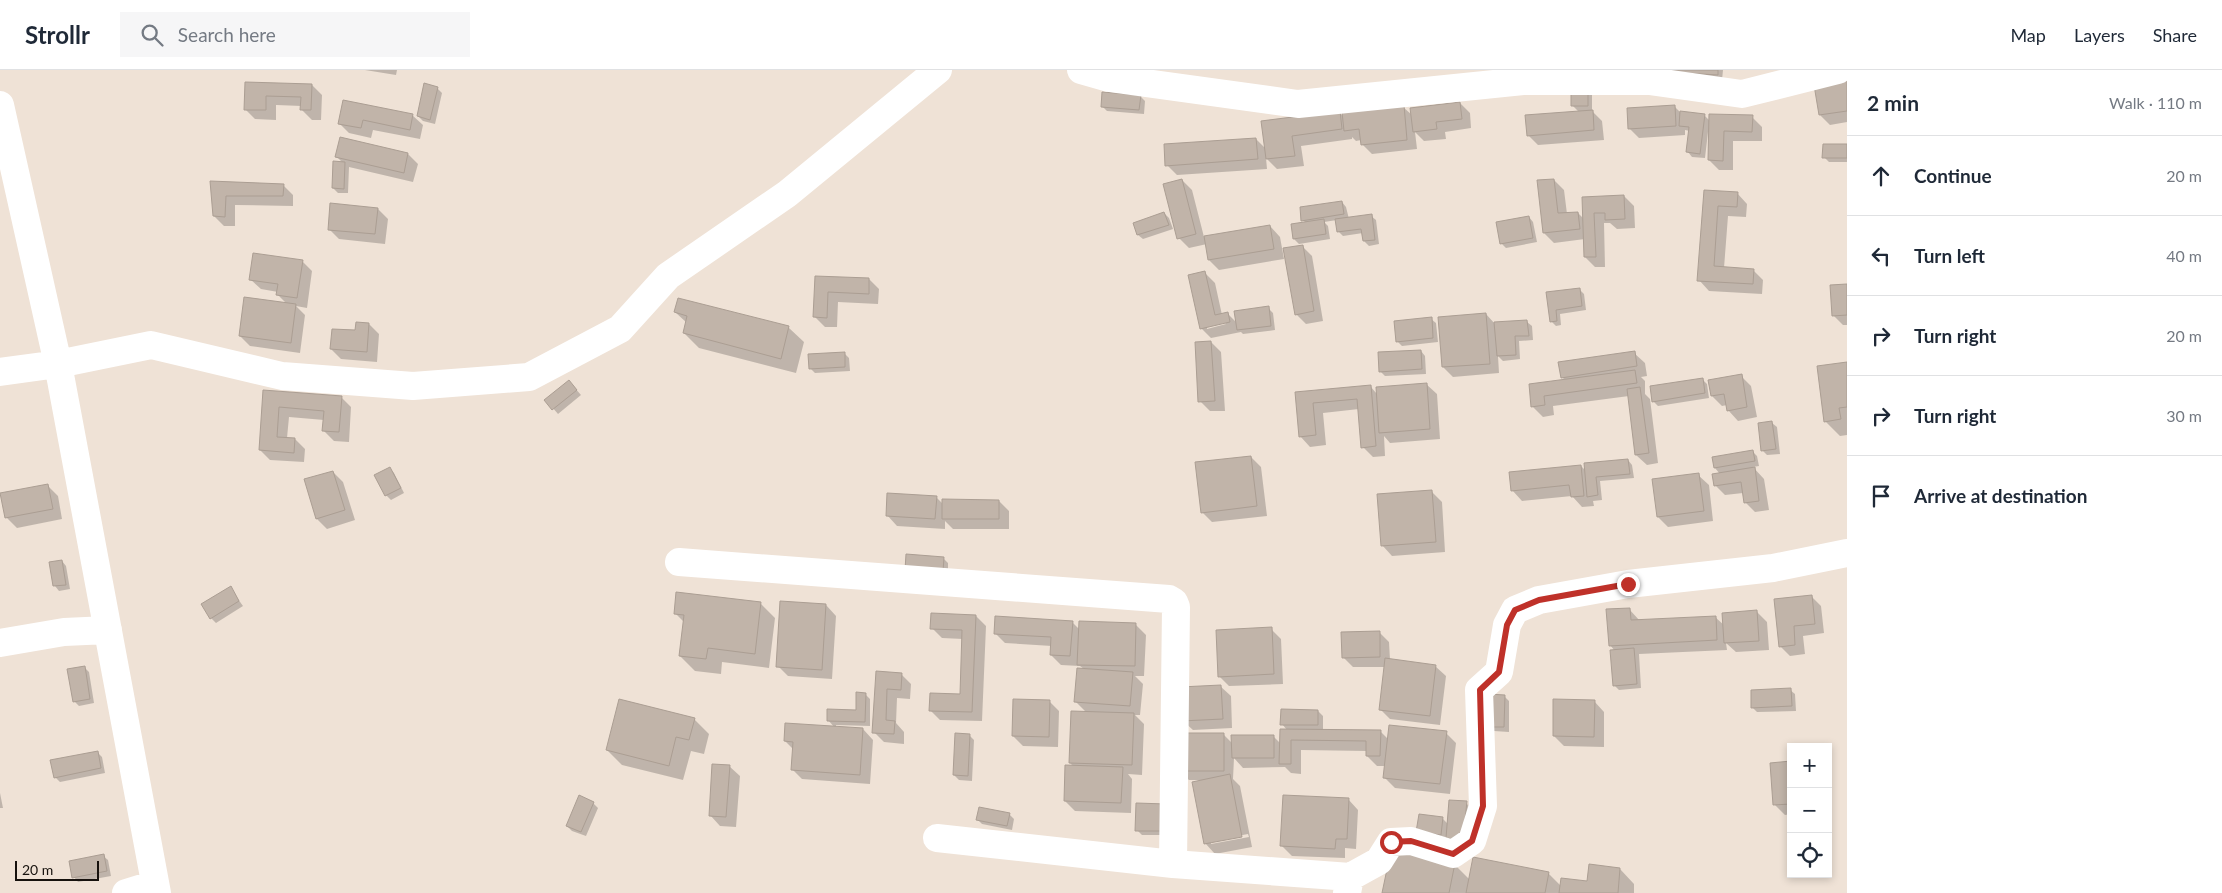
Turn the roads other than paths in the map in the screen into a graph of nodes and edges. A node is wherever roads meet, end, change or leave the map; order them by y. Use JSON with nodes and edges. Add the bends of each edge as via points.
{"nodes":[{"id":1,"x":938,"y":70,"type":"edge"},
{"id":2,"x":1081,"y":70,"type":"edge"},
{"id":3,"x":1838,"y":70,"type":"edge"},
{"id":4,"x":0,"y":105,"type":"edge"},
{"id":5,"x":58,"y":364,"type":"junction"},
{"id":6,"x":0,"y":372,"type":"edge"},
{"id":7,"x":1847,"y":553,"type":"edge"},
{"id":8,"x":679,"y":562,"type":"dead end"},
{"id":9,"x":108,"y":630,"type":"junction"},
{"id":10,"x":0,"y":643,"type":"edge"},
{"id":11,"x":937,"y":838,"type":"dead end"},
{"id":12,"x":1173,"y":864,"type":"junction"},
{"id":13,"x":1348,"y":885,"type":"edge"},
{"id":14,"x":156,"y":889,"type":"edge"},
{"id":15,"x":126,"y":893,"type":"edge"}],
"edges":[{"from":1,"to":5,"type":"street","via":[[787,194],[668,276],[620,329],[529,377],[413,386],[282,376],[151,345]]},
{"from":2,"to":3,"type":"street","via":[[1109,78],[1298,104],[1524,80],[1649,81],[1742,94]]},
{"from":4,"to":5,"type":"street"},
{"from":5,"to":6,"type":"street"},
{"from":5,"to":9,"type":"street"},
{"from":7,"to":13,"type":"street","via":[[1773,568],[1628,584],[1539,600],[1515,610],[1507,625],[1499,672],[1480,690],[1483,806],[1472,841],[1453,854],[1411,841],[1391,842],[1379,861]]},
{"from":8,"to":12,"type":"street","via":[[1169,599],[1174,602]]},
{"from":9,"to":10,"type":"street","via":[[64,632]]},
{"from":9,"to":14,"type":"street"},
{"from":11,"to":12,"type":"street"},
{"from":12,"to":13,"type":"street"},
{"from":14,"to":15,"type":"street"}]}
